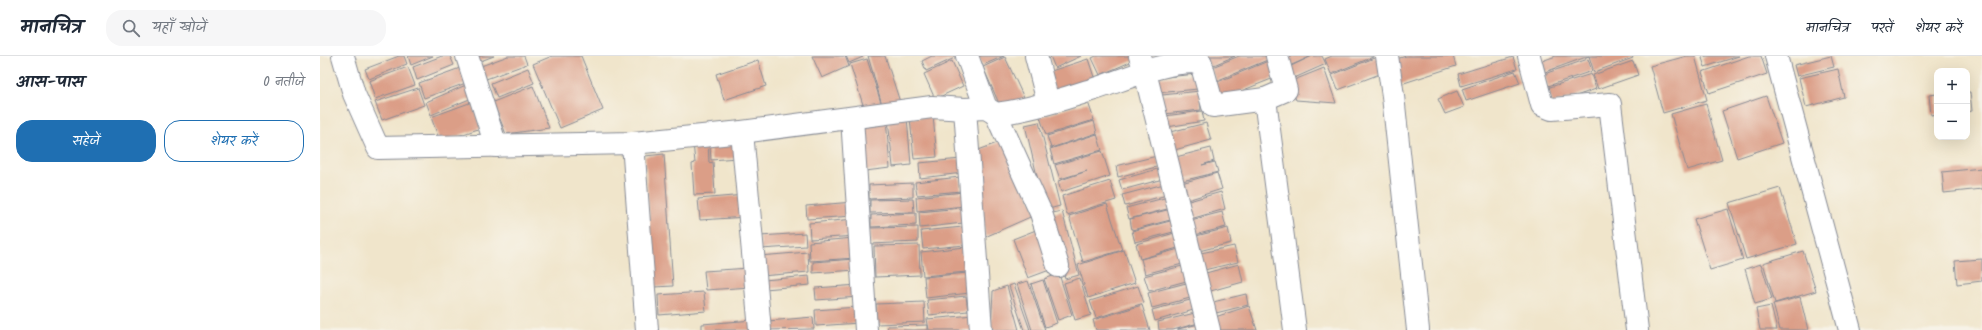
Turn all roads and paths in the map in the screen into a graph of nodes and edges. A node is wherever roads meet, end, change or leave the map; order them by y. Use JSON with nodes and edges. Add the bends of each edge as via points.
{"nodes":[{"id":1,"x":343,"y":56,"type":"edge"},
{"id":2,"x":467,"y":56,"type":"edge"},
{"id":3,"x":968,"y":56,"type":"edge"},
{"id":4,"x":1036,"y":56,"type":"edge"},
{"id":5,"x":1277,"y":56,"type":"edge"},
{"id":6,"x":1387,"y":56,"type":"edge"},
{"id":7,"x":1529,"y":56,"type":"edge"},
{"id":8,"x":1776,"y":56,"type":"edge"},
{"id":9,"x":1142,"y":64,"type":"edge"},
{"id":10,"x":1266,"y":99,"type":"junction"},
{"id":11,"x":1048,"y":102,"type":"junction"},
{"id":12,"x":982,"y":110,"type":"junction"},
{"id":13,"x":852,"y":118,"type":"junction"},
{"id":14,"x":742,"y":132,"type":"junction"},
{"id":15,"x":633,"y":143,"type":"junction"},
{"id":16,"x":496,"y":146,"type":"junction"},
{"id":17,"x":1058,"y":266,"type":"dead end"},
{"id":18,"x":647,"y":330,"type":"edge"},
{"id":19,"x":760,"y":330,"type":"edge"},
{"id":20,"x":866,"y":330,"type":"edge"},
{"id":21,"x":981,"y":330,"type":"edge"},
{"id":22,"x":1209,"y":330,"type":"edge"},
{"id":23,"x":1295,"y":330,"type":"edge"},
{"id":24,"x":1418,"y":330,"type":"edge"},
{"id":25,"x":1637,"y":330,"type":"edge"},
{"id":26,"x":1850,"y":330,"type":"edge"}],
"edges":[{"from":1,"to":16,"type":"street","via":[[354,94],[378,148]]},
{"from":2,"to":16,"type":"street"},
{"from":3,"to":12,"type":"street"},
{"from":4,"to":11,"type":"street"},
{"from":5,"to":10,"type":"street","via":[[1286,90]]},
{"from":6,"to":24,"type":"street"},
{"from":7,"to":25,"type":"street","via":[[1542,105],[1552,109],[1610,104]]},
{"from":8,"to":26,"type":"street"},
{"from":9,"to":10,"type":"street","via":[[1190,61],[1201,63],[1213,106]]},
{"from":9,"to":11,"type":"street","via":[[1088,91]]},
{"from":9,"to":22,"type":"street"},
{"from":10,"to":23,"type":"street"},
{"from":11,"to":12,"type":"street","via":[[1019,111]]},
{"from":12,"to":13,"type":"street","via":[[932,107]]},
{"from":12,"to":17,"type":"street","via":[[1040,213]]},
{"from":12,"to":21,"type":"street"},
{"from":13,"to":14,"type":"street"},
{"from":13,"to":20,"type":"street"},
{"from":14,"to":15,"type":"street"},
{"from":14,"to":19,"type":"street"},
{"from":15,"to":16,"type":"street"},
{"from":15,"to":18,"type":"street"}]}
